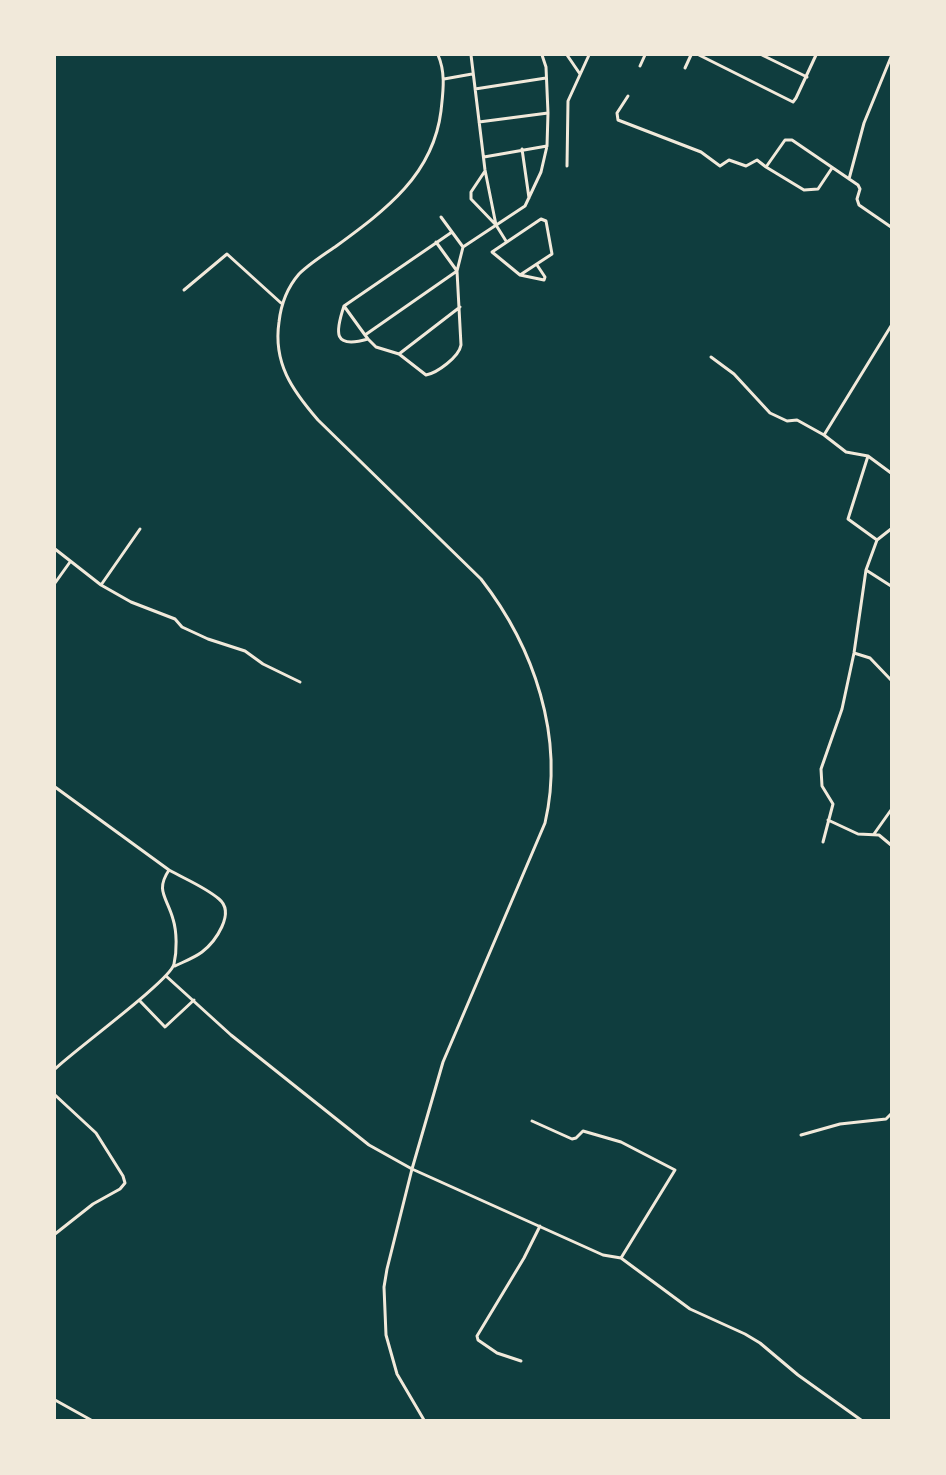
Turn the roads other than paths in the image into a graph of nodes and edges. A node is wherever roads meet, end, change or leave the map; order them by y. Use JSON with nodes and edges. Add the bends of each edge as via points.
{"nodes":[{"id":1,"x":438,"y":55,"type":"edge"},
{"id":2,"x":472,"y":55,"type":"edge"},
{"id":3,"x":542,"y":55,"type":"edge"},
{"id":4,"x":567,"y":55,"type":"edge"},
{"id":5,"x":589,"y":55,"type":"edge"},
{"id":6,"x":646,"y":55,"type":"edge"},
{"id":7,"x":691,"y":55,"type":"edge"},
{"id":8,"x":699,"y":55,"type":"edge"},
{"id":9,"x":762,"y":55,"type":"edge"},
{"id":10,"x":816,"y":55,"type":"edge"},
{"id":11,"x":891,"y":56,"type":"edge"},
{"id":12,"x":640,"y":66,"type":"dead end"},
{"id":13,"x":685,"y":68,"type":"dead end"},
{"id":14,"x":472,"y":74,"type":"junction"},
{"id":15,"x":580,"y":74,"type":"junction"},
{"id":16,"x":807,"y":77,"type":"junction"},
{"id":17,"x":546,"y":78,"type":"junction"},
{"id":18,"x":444,"y":79,"type":"junction"},
{"id":19,"x":475,"y":89,"type":"junction"},
{"id":20,"x":628,"y":96,"type":"dead end"},
{"id":21,"x":548,"y":113,"type":"junction"},
{"id":22,"x":479,"y":122,"type":"junction"},
{"id":23,"x":547,"y":146,"type":"junction"},
{"id":24,"x":522,"y":149,"type":"junction"},
{"id":25,"x":484,"y":157,"type":"junction"},
{"id":26,"x":567,"y":166,"type":"dead end"},
{"id":27,"x":766,"y":167,"type":"junction"},
{"id":28,"x":832,"y":168,"type":"junction"},
{"id":29,"x":485,"y":170,"type":"junction"},
{"id":30,"x":849,"y":179,"type":"junction"},
{"id":31,"x":529,"y":198,"type":"junction"},
{"id":32,"x":441,"y":217,"type":"dead end"},
{"id":33,"x":496,"y":225,"type":"junction"},
{"id":34,"x":891,"y":227,"type":"edge"},
{"id":35,"x":452,"y":232,"type":"junction"},
{"id":36,"x":506,"y":241,"type":"junction"},
{"id":37,"x":436,"y":242,"type":"junction"},
{"id":38,"x":462,"y":247,"type":"junction"},
{"id":39,"x":537,"y":264,"type":"junction"},
{"id":40,"x":457,"y":271,"type":"junction"},
{"id":41,"x":520,"y":275,"type":"junction"},
{"id":42,"x":184,"y":290,"type":"dead end"},
{"id":43,"x":281,"y":303,"type":"junction"},
{"id":44,"x":344,"y":306,"type":"junction"},
{"id":45,"x":460,"y":307,"type":"junction"},
{"id":46,"x":891,"y":326,"type":"edge"},
{"id":47,"x":366,"y":337,"type":"junction"},
{"id":48,"x":400,"y":354,"type":"junction"},
{"id":49,"x":711,"y":357,"type":"dead end"},
{"id":50,"x":824,"y":435,"type":"junction"},
{"id":51,"x":868,"y":456,"type":"junction"},
{"id":52,"x":891,"y":473,"type":"edge"},
{"id":53,"x":140,"y":529,"type":"dead end"},
{"id":54,"x":891,"y":529,"type":"edge"},
{"id":55,"x":877,"y":540,"type":"junction"},
{"id":56,"x":55,"y":549,"type":"edge"},
{"id":57,"x":70,"y":562,"type":"junction"},
{"id":58,"x":866,"y":570,"type":"junction"},
{"id":59,"x":55,"y":583,"type":"edge"},
{"id":60,"x":101,"y":584,"type":"junction"},
{"id":61,"x":891,"y":586,"type":"edge"},
{"id":62,"x":854,"y":653,"type":"junction"},
{"id":63,"x":891,"y":680,"type":"edge"},
{"id":64,"x":300,"y":682,"type":"dead end"},
{"id":65,"x":55,"y":787,"type":"edge"},
{"id":66,"x":891,"y":810,"type":"edge"},
{"id":67,"x":828,"y":820,"type":"junction"},
{"id":68,"x":873,"y":834,"type":"junction"},
{"id":69,"x":823,"y":842,"type":"dead end"},
{"id":70,"x":891,"y":845,"type":"edge"},
{"id":71,"x":169,"y":870,"type":"junction"},
{"id":72,"x":174,"y":967,"type":"junction"},
{"id":73,"x":166,"y":976,"type":"junction"},
{"id":74,"x":139,"y":1000,"type":"junction"},
{"id":75,"x":194,"y":1000,"type":"junction"},
{"id":76,"x":55,"y":1069,"type":"edge"},
{"id":77,"x":55,"y":1095,"type":"edge"},
{"id":78,"x":891,"y":1114,"type":"edge"},
{"id":79,"x":532,"y":1121,"type":"dead end"},
{"id":80,"x":801,"y":1135,"type":"dead end"},
{"id":81,"x":412,"y":1168,"type":"junction"},
{"id":82,"x":540,"y":1226,"type":"junction"},
{"id":83,"x":55,"y":1234,"type":"edge"},
{"id":84,"x":621,"y":1258,"type":"junction"},
{"id":85,"x":521,"y":1361,"type":"dead end"},
{"id":86,"x":55,"y":1400,"type":"edge"},
{"id":87,"x":91,"y":1420,"type":"edge"},
{"id":88,"x":424,"y":1420,"type":"edge"},
{"id":89,"x":861,"y":1420,"type":"edge"}],
"edges":[{"from":1,"to":18,"type":"street"},
{"from":2,"to":14,"type":"street"},
{"from":3,"to":17,"type":"street"},
{"from":4,"to":15,"type":"street"},
{"from":5,"to":15,"type":"street"},
{"from":6,"to":12,"type":"street"},
{"from":7,"to":13,"type":"street"},
{"from":8,"to":16,"type":"street","via":[[791,101],[795,100]]},
{"from":9,"to":16,"type":"street"},
{"from":10,"to":16,"type":"street"},
{"from":11,"to":30,"type":"street","via":[[864,123]]},
{"from":14,"to":18,"type":"street"},
{"from":14,"to":19,"type":"street"},
{"from":15,"to":26,"type":"street","via":[[567,108]]},
{"from":17,"to":19,"type":"street"},
{"from":17,"to":21,"type":"street"},
{"from":18,"to":43,"type":"street","via":[[439,126],[426,160],[410,184],[385,210],[300,273]]},
{"from":19,"to":22,"type":"street"},
{"from":20,"to":27,"type":"street","via":[[617,113],[618,120],[701,152],[720,166],[728,160],[746,166],[757,160]]},
{"from":21,"to":22,"type":"street"},
{"from":21,"to":23,"type":"street"},
{"from":22,"to":25,"type":"street"},
{"from":23,"to":24,"type":"street"},
{"from":23,"to":31,"type":"street","via":[[544,166]]},
{"from":24,"to":25,"type":"street"},
{"from":24,"to":31,"type":"street"},
{"from":25,"to":29,"type":"street"},
{"from":27,"to":28,"type":"street","via":[[811,191],[818,189]]},
{"from":27,"to":28,"type":"street","via":[[789,138]]},
{"from":28,"to":30,"type":"street"},
{"from":29,"to":33,"type":"street"},
{"from":29,"to":33,"type":"street","via":[[470,196]]},
{"from":30,"to":34,"type":"street","via":[[859,187],[859,205]]},
{"from":31,"to":33,"type":"street","via":[[521,210]]},
{"from":32,"to":35,"type":"street"},
{"from":33,"to":36,"type":"street"},
{"from":33,"to":38,"type":"street"},
{"from":35,"to":37,"type":"street"},
{"from":35,"to":38,"type":"street"},
{"from":36,"to":39,"type":"street","via":[[540,219],[544,220],[553,251],[551,256]]},
{"from":36,"to":41,"type":"street","via":[[492,252]]},
{"from":37,"to":40,"type":"street"},
{"from":37,"to":44,"type":"street"},
{"from":38,"to":40,"type":"street"},
{"from":39,"to":41,"type":"street"},
{"from":39,"to":41,"type":"street","via":[[544,280]]},
{"from":40,"to":45,"type":"street"},
{"from":40,"to":47,"type":"street"},
{"from":42,"to":43,"type":"street","via":[[227,254]]},
{"from":43,"to":81,"type":"street","via":[[277,347],[285,375],[299,398],[481,579],[498,601],[532,669],[550,742],[551,787],[545,823],[443,1062]]},
{"from":44,"to":47,"type":"street"},
{"from":44,"to":47,"type":"street","via":[[338,338],[342,342],[356,342]]},
{"from":45,"to":48,"type":"street"},
{"from":45,"to":48,"type":"street","via":[[459,353],[426,375]]},
{"from":46,"to":50,"type":"street"},
{"from":47,"to":48,"type":"street","via":[[376,347]]},
{"from":49,"to":50,"type":"street","via":[[734,374],[770,413],[787,421],[797,420]]},
{"from":50,"to":51,"type":"street","via":[[846,452]]},
{"from":51,"to":52,"type":"street"},
{"from":51,"to":55,"type":"street","via":[[848,519]]},
{"from":53,"to":60,"type":"street"},
{"from":54,"to":55,"type":"street"},
{"from":55,"to":58,"type":"street"},
{"from":56,"to":57,"type":"street"},
{"from":57,"to":59,"type":"street"},
{"from":57,"to":60,"type":"street"},
{"from":58,"to":61,"type":"street"},
{"from":58,"to":62,"type":"street"},
{"from":60,"to":64,"type":"street","via":[[131,602],[175,619],[182,627],[208,640],[245,651]]},
{"from":62,"to":63,"type":"street","via":[[870,658]]},
{"from":62,"to":67,"type":"street","via":[[842,710],[821,769],[822,786],[833,804]]},
{"from":65,"to":71,"type":"street"},
{"from":66,"to":68,"type":"street"},
{"from":67,"to":68,"type":"street","via":[[858,834]]},
{"from":67,"to":69,"type":"street"},
{"from":68,"to":70,"type":"street"},
{"from":71,"to":72,"type":"street","via":[[161,885],[174,920]]},
{"from":71,"to":72,"type":"street","via":[[220,900],[226,910],[219,930],[202,952]]},
{"from":72,"to":73,"type":"street"},
{"from":73,"to":74,"type":"street"},
{"from":73,"to":75,"type":"street"},
{"from":74,"to":75,"type":"street","via":[[165,1027]]},
{"from":74,"to":76,"type":"street"},
{"from":75,"to":81,"type":"street","via":[[231,1035],[369,1145]]},
{"from":77,"to":83,"type":"street","via":[[96,1133],[125,1183],[120,1190],[93,1204]]},
{"from":78,"to":80,"type":"street","via":[[886,1119],[840,1124]]},
{"from":79,"to":84,"type":"street","via":[[572,1139],[583,1131],[620,1142],[675,1170]]},
{"from":81,"to":82,"type":"street"},
{"from":81,"to":88,"type":"street","via":[[387,1269],[384,1320],[397,1374]]},
{"from":82,"to":84,"type":"street","via":[[603,1255]]},
{"from":82,"to":85,"type":"street","via":[[477,1336],[485,1346]]},
{"from":84,"to":89,"type":"street","via":[[690,1309],[760,1343]]},
{"from":86,"to":87,"type":"street"}]}
